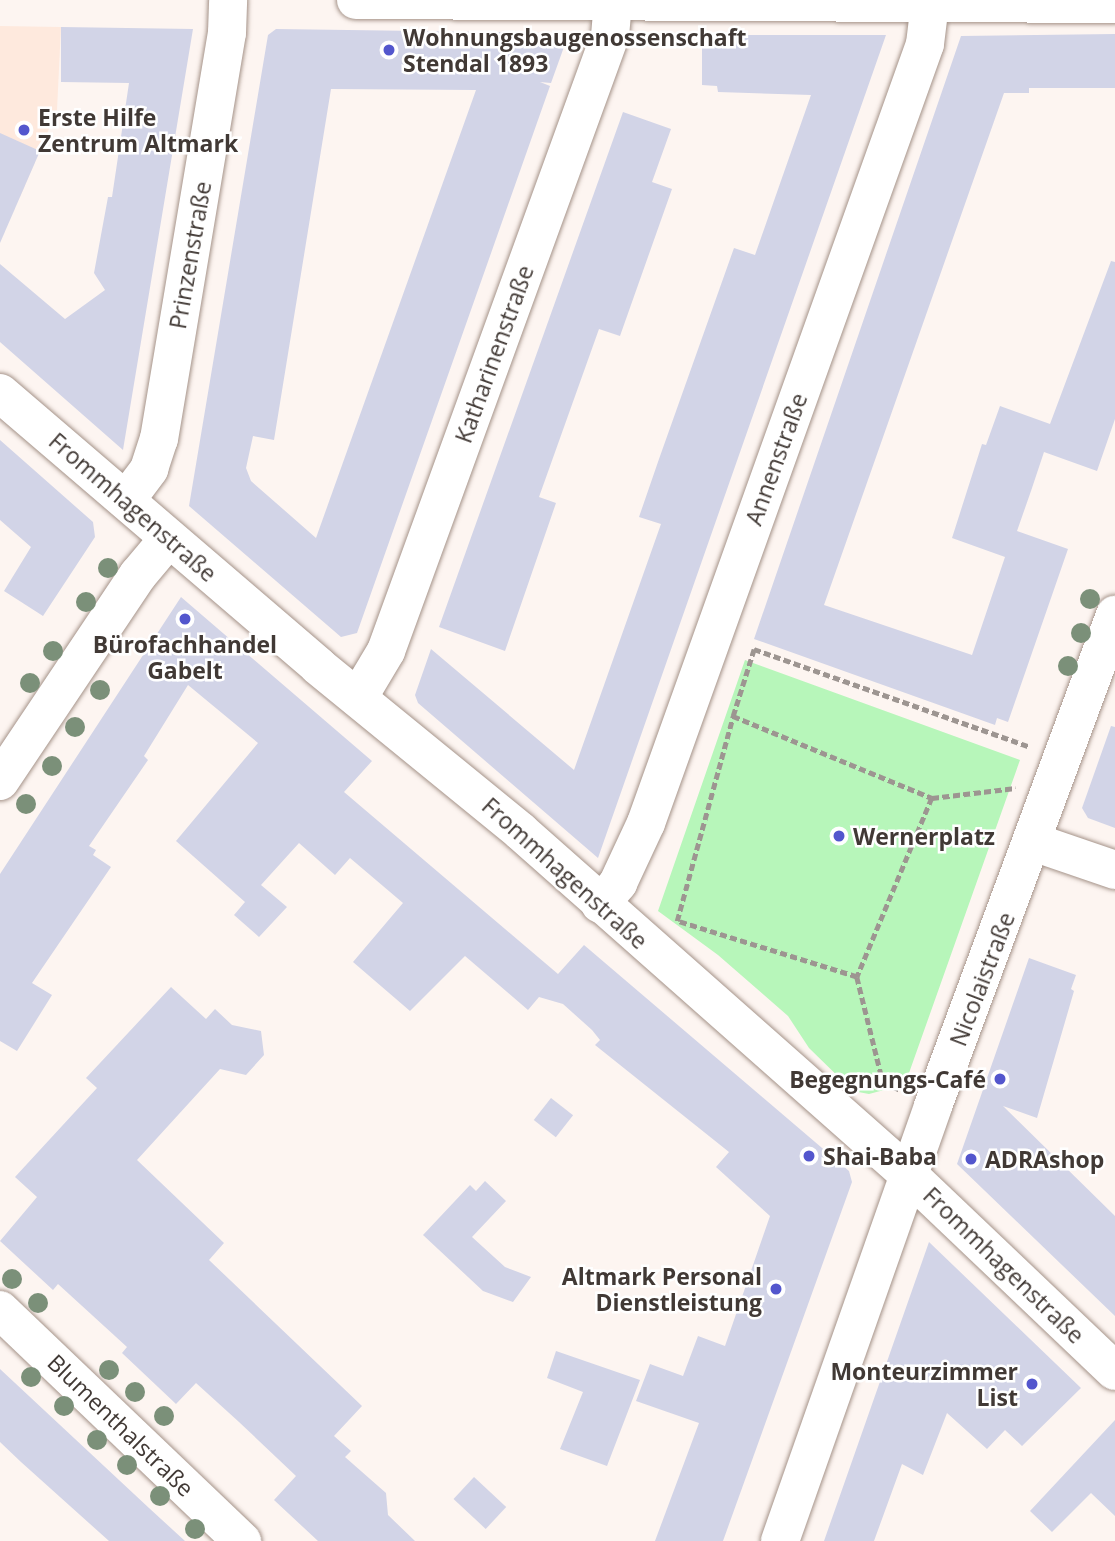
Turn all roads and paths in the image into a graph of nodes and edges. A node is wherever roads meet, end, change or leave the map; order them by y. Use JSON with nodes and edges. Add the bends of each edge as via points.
{"nodes":[{"id":1,"x":228,"y":0,"type":"edge"},
{"id":2,"x":356,"y":0,"type":"edge"},
{"id":3,"x":613,"y":3,"type":"junction"},
{"id":4,"x":1115,"y":4,"type":"edge"},
{"id":5,"x":930,"y":6,"type":"junction"},
{"id":6,"x":0,"y":393,"type":"edge"},
{"id":7,"x":126,"y":500,"type":"junction"},
{"id":8,"x":169,"y":538,"type":"junction"},
{"id":9,"x":1115,"y":615,"type":"edge"},
{"id":10,"x":712,"y":637,"type":"junction"},
{"id":11,"x":754,"y":649,"type":"junction"},
{"id":12,"x":358,"y":698,"type":"junction"},
{"id":13,"x":733,"y":716,"type":"junction"},
{"id":14,"x":1064,"y":758,"type":"junction"},
{"id":15,"x":0,"y":781,"type":"edge"},
{"id":16,"x":1015,"y":788,"type":"dead end"},
{"id":17,"x":932,"y":798,"type":"junction"},
{"id":18,"x":1033,"y":842,"type":"junction"},
{"id":19,"x":1115,"y":870,"type":"edge"},
{"id":20,"x":600,"y":904,"type":"junction"},
{"id":21,"x":857,"y":977,"type":"junction"},
{"id":22,"x":904,"y":1092,"type":"dead end"},
{"id":23,"x":909,"y":1175,"type":"junction"},
{"id":24,"x":0,"y":1310,"type":"edge"},
{"id":25,"x":1115,"y":1371,"type":"edge"},
{"id":26,"x":242,"y":1541,"type":"edge"},
{"id":27,"x":780,"y":1541,"type":"edge"}],
"edges":[{"from":1,"to":7,"type":"street","name":"Prinzenstraße","via":[[227,33],[159,439],[149,469]]},
{"from":2,"to":3,"type":"street"},
{"from":3,"to":5,"type":"street"},
{"from":3,"to":12,"type":"street","name":"Katharinenstraße","via":[[610,36],[386,651]]},
{"from":4,"to":5,"type":"street"},
{"from":5,"to":10,"type":"street","name":"Annenstraße","via":[[925,44]]},
{"from":6,"to":7,"type":"street","name":"Frommhagenstraße"},
{"from":7,"to":8,"type":"street","name":"Frommhagenstraße"},
{"from":8,"to":12,"type":"street","name":"Frommhagenstraße"},
{"from":8,"to":15,"type":"street","via":[[138,575]]},
{"from":9,"to":14,"type":"street","name":"Nicolaistraße"},
{"from":10,"to":11,"type":"path"},
{"from":10,"to":20,"type":"street","name":"Annenstraße","via":[[646,823],[618,883]]},
{"from":11,"to":13,"type":"path"},
{"from":11,"to":14,"type":"path"},
{"from":12,"to":20,"type":"street","name":"Frommhagenstraße","via":[[451,770]]},
{"from":13,"to":17,"type":"path"},
{"from":13,"to":21,"type":"path","via":[[677,921]]},
{"from":14,"to":18,"type":"street","name":"Nicolaistraße"},
{"from":16,"to":17,"type":"path"},
{"from":17,"to":21,"type":"path"},
{"from":18,"to":19,"type":"street"},
{"from":18,"to":23,"type":"street","name":"Nicolaistraße"},
{"from":20,"to":23,"type":"street","name":"Frommhagenstraße"},
{"from":21,"to":22,"type":"path","via":[[883,1082]]},
{"from":23,"to":25,"type":"street","name":"Frommhagenstraße"},
{"from":23,"to":27,"type":"street","name":"Nicolaistraße"},
{"from":24,"to":26,"type":"street","name":"Blumenthalstraße"}]}
